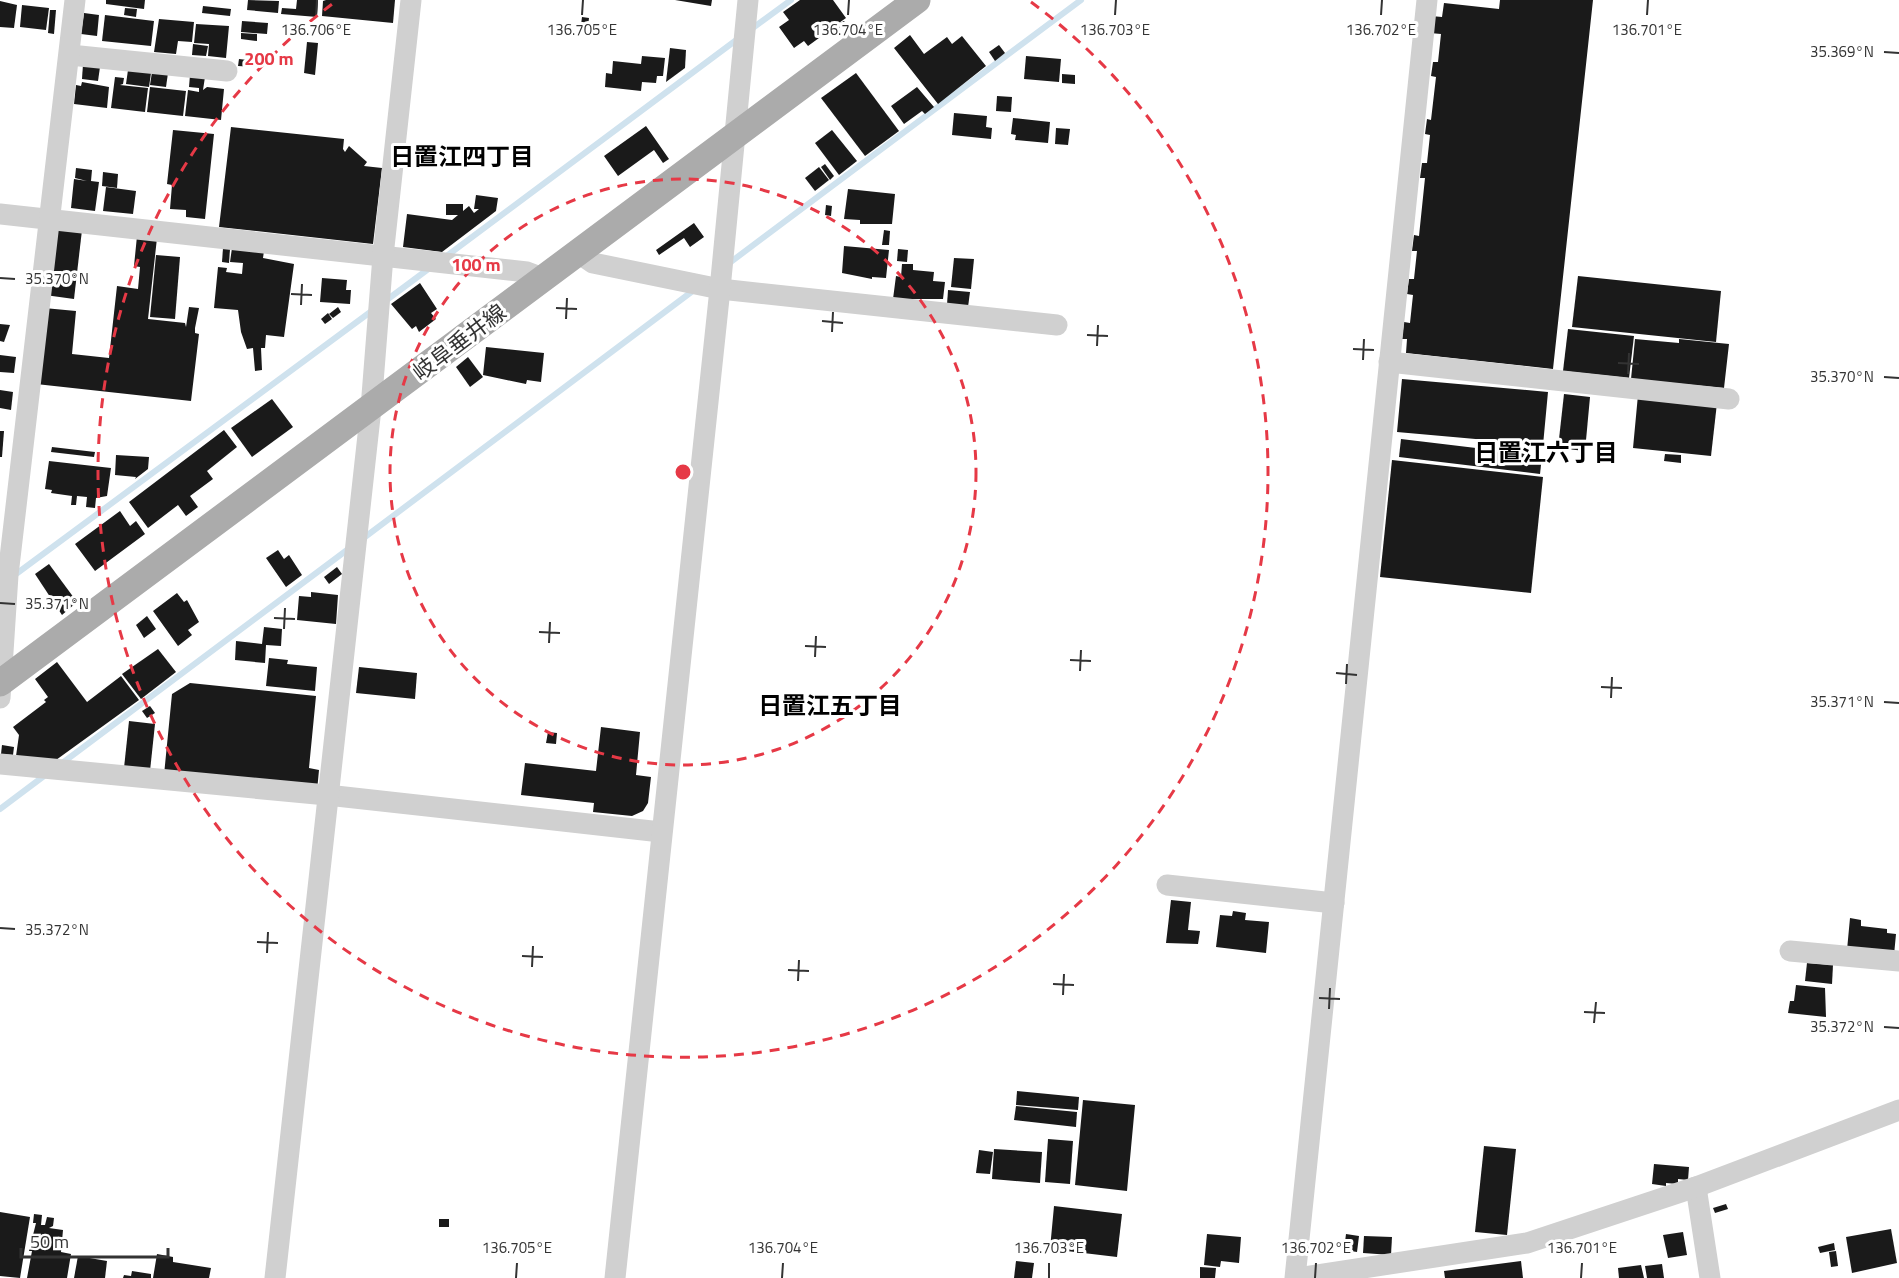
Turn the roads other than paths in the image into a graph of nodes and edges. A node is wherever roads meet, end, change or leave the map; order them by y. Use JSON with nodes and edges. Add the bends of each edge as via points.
{"nodes":[{"id":1,"x":75,"y":0,"type":"edge"},
{"id":2,"x":411,"y":0,"type":"edge"},
{"id":3,"x":748,"y":0,"type":"edge"},
{"id":4,"x":917,"y":0,"type":"edge"},
{"id":5,"x":1427,"y":0,"type":"edge"},
{"id":6,"x":70,"y":55,"type":"junction"},
{"id":7,"x":227,"y":71,"type":"dead end"},
{"id":8,"x":733,"y":138,"type":"junction"},
{"id":9,"x":0,"y":214,"type":"edge"},
{"id":10,"x":49,"y":219,"type":"junction"},
{"id":11,"x":577,"y":252,"type":"junction"},
{"id":12,"x":383,"y":256,"type":"junction"},
{"id":13,"x":543,"y":278,"type":"junction"},
{"id":14,"x":720,"y":289,"type":"junction"},
{"id":15,"x":1057,"y":325,"type":"dead end"},
{"id":16,"x":1389,"y":362,"type":"junction"},
{"id":17,"x":1729,"y":399,"type":"dead end"},
{"id":18,"x":371,"y":408,"type":"junction"},
{"id":19,"x":4,"y":576,"type":"edge"},
{"id":20,"x":1,"y":688,"type":"edge"},
{"id":21,"x":0,"y":764,"type":"edge"},
{"id":22,"x":327,"y":795,"type":"junction"},
{"id":23,"x":661,"y":832,"type":"junction"},
{"id":24,"x":1167,"y":885,"type":"dead end"},
{"id":25,"x":1334,"y":903,"type":"junction"},
{"id":26,"x":1790,"y":951,"type":"dead end"},
{"id":27,"x":1899,"y":962,"type":"edge"},
{"id":28,"x":1899,"y":1110,"type":"edge"},
{"id":29,"x":1696,"y":1187,"type":"junction"},
{"id":30,"x":275,"y":1278,"type":"edge"},
{"id":31,"x":615,"y":1278,"type":"edge"},
{"id":32,"x":1297,"y":1278,"type":"edge"},
{"id":33,"x":1710,"y":1278,"type":"edge"}],
"edges":[{"from":1,"to":6,"type":"street"},
{"from":2,"to":12,"type":"street"},
{"from":3,"to":8,"type":"street"},
{"from":4,"to":8,"type":"main road","name":"岐阜垂井線"},
{"from":5,"to":16,"type":"street"},
{"from":6,"to":7,"type":"street"},
{"from":6,"to":10,"type":"street"},
{"from":8,"to":11,"type":"main road","name":"岐阜垂井線"},
{"from":8,"to":14,"type":"street"},
{"from":9,"to":10,"type":"street"},
{"from":10,"to":12,"type":"street"},
{"from":10,"to":19,"type":"street"},
{"from":11,"to":13,"type":"main road","name":"岐阜垂井線"},
{"from":11,"to":14,"type":"street","via":[[593,263]]},
{"from":12,"to":13,"type":"street","via":[[527,272]]},
{"from":12,"to":18,"type":"street"},
{"from":13,"to":18,"type":"main road","name":"岐阜垂井線"},
{"from":14,"to":15,"type":"street"},
{"from":14,"to":23,"type":"street"},
{"from":16,"to":17,"type":"street"},
{"from":16,"to":25,"type":"street"},
{"from":18,"to":20,"type":"main road","name":"岐阜垂井線"},
{"from":18,"to":22,"type":"street"},
{"from":19,"to":20,"type":"street"},
{"from":21,"to":22,"type":"street"},
{"from":22,"to":23,"type":"street"},
{"from":22,"to":30,"type":"street"},
{"from":23,"to":31,"type":"street"},
{"from":24,"to":25,"type":"street"},
{"from":25,"to":32,"type":"street"},
{"from":26,"to":27,"type":"street"},
{"from":28,"to":29,"type":"street"},
{"from":29,"to":32,"type":"street","via":[[1527,1243]]},
{"from":29,"to":33,"type":"street"}]}
